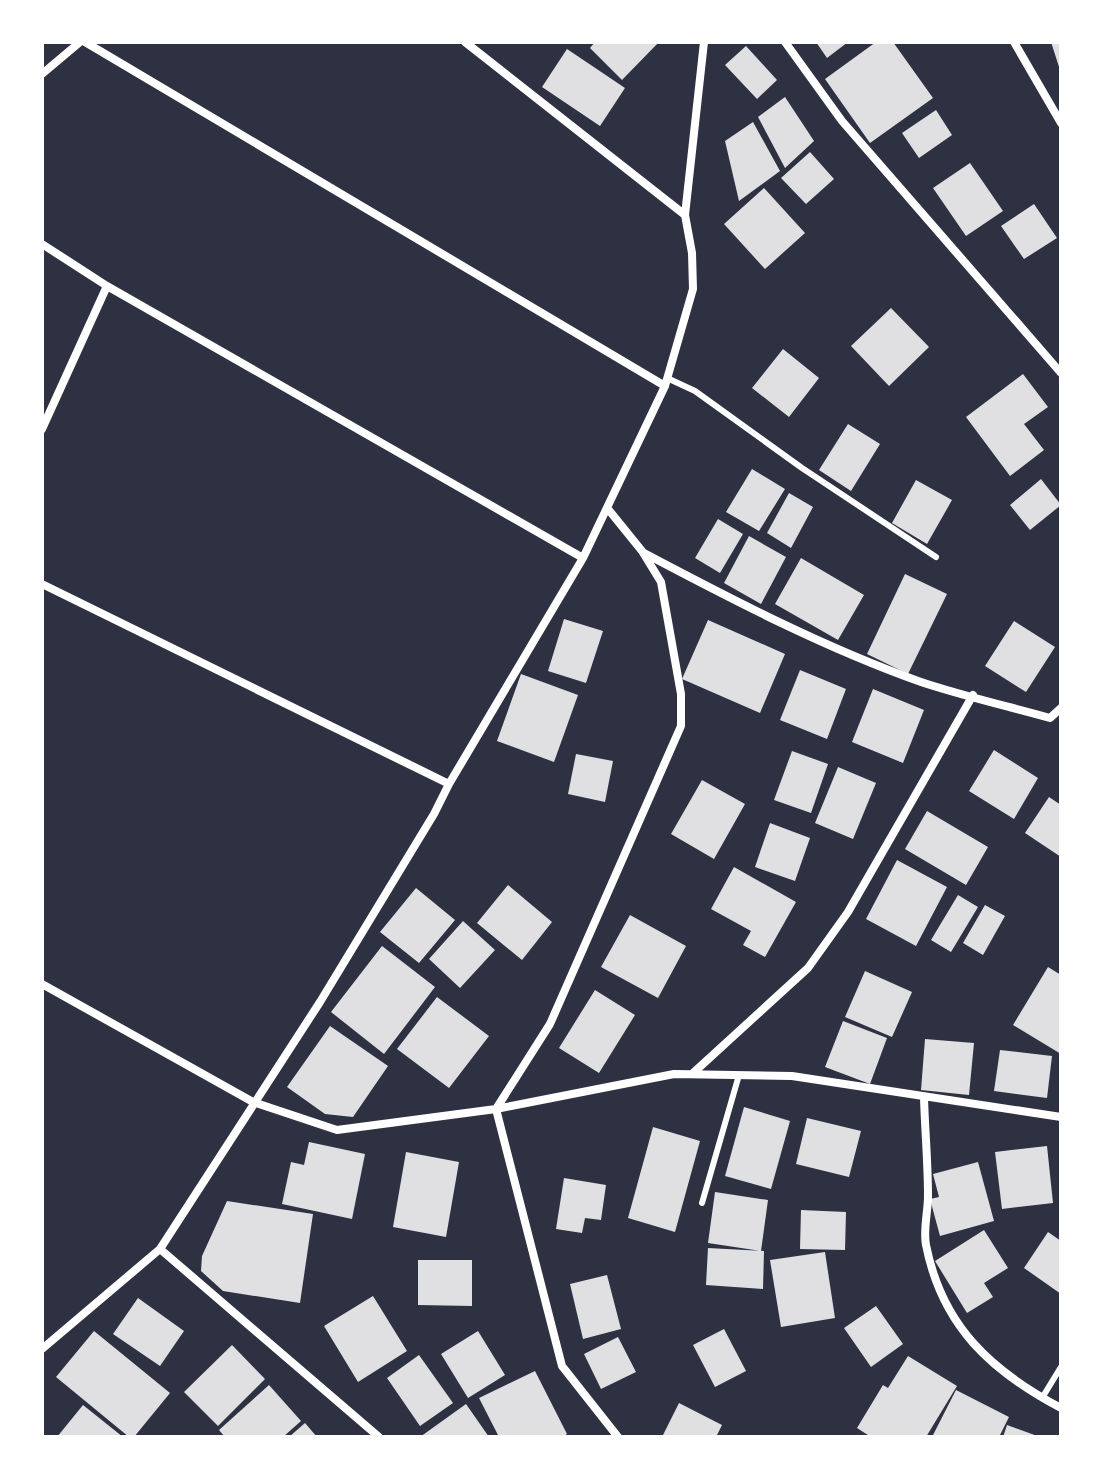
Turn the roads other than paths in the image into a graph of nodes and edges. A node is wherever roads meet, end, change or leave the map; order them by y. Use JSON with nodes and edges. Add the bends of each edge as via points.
{"nodes":[{"id":1,"x":83,"y":42,"type":"edge"},
{"id":2,"x":465,"y":42,"type":"edge"},
{"id":3,"x":484,"y":42,"type":"edge"},
{"id":4,"x":704,"y":42,"type":"edge"},
{"id":5,"x":785,"y":42,"type":"edge"},
{"id":6,"x":1014,"y":42,"type":"edge"},
{"id":7,"x":477,"y":51,"type":"junction"},
{"id":8,"x":42,"y":74,"type":"edge"},
{"id":9,"x":1061,"y":123,"type":"edge"},
{"id":10,"x":685,"y":215,"type":"junction"},
{"id":11,"x":42,"y":244,"type":"edge"},
{"id":12,"x":107,"y":286,"type":"junction"},
{"id":13,"x":1061,"y":373,"type":"edge"},
{"id":14,"x":666,"y":382,"type":"junction"},
{"id":15,"x":42,"y":429,"type":"edge"},
{"id":16,"x":608,"y":509,"type":"junction"},
{"id":17,"x":642,"y":551,"type":"junction"},
{"id":18,"x":936,"y":557,"type":"dead end"},
{"id":19,"x":583,"y":558,"type":"junction"},
{"id":20,"x":42,"y":584,"type":"edge"},
{"id":21,"x":973,"y":695,"type":"junction"},
{"id":22,"x":1060,"y":710,"type":"edge"},
{"id":23,"x":449,"y":784,"type":"junction"},
{"id":24,"x":42,"y":984,"type":"edge"},
{"id":25,"x":692,"y":1074,"type":"junction"},
{"id":26,"x":739,"y":1075,"type":"junction"},
{"id":27,"x":924,"y":1098,"type":"junction"},
{"id":28,"x":253,"y":1102,"type":"junction"},
{"id":29,"x":496,"y":1109,"type":"junction"},
{"id":30,"x":1061,"y":1117,"type":"edge"},
{"id":31,"x":702,"y":1203,"type":"dead end"},
{"id":32,"x":160,"y":1249,"type":"junction"},
{"id":33,"x":43,"y":1347,"type":"edge"},
{"id":34,"x":1061,"y":1367,"type":"edge"},
{"id":35,"x":1042,"y":1398,"type":"junction"},
{"id":36,"x":1061,"y":1408,"type":"edge"},
{"id":37,"x":379,"y":1437,"type":"edge"},
{"id":38,"x":618,"y":1437,"type":"edge"}],
"edges":[{"from":1,"to":8,"type":"street"},
{"from":1,"to":14,"type":"street"},
{"from":2,"to":7,"type":"street"},
{"from":3,"to":7,"type":"street"},
{"from":4,"to":10,"type":"street"},
{"from":5,"to":13,"type":"street","via":[[842,121]]},
{"from":6,"to":9,"type":"street"},
{"from":7,"to":10,"type":"street"},
{"from":10,"to":14,"type":"street","via":[[693,289]]},
{"from":11,"to":12,"type":"street"},
{"from":12,"to":15,"type":"street"},
{"from":12,"to":19,"type":"street"},
{"from":14,"to":16,"type":"street"},
{"from":14,"to":18,"type":"lane","via":[[695,391]]},
{"from":16,"to":17,"type":"street"},
{"from":16,"to":19,"type":"street"},
{"from":17,"to":21,"type":"street","via":[[721,594],[849,652],[922,682]]},
{"from":17,"to":29,"type":"street","via":[[661,582],[681,694],[681,726],[550,1024]]},
{"from":19,"to":23,"type":"street"},
{"from":20,"to":23,"type":"street"},
{"from":21,"to":22,"type":"street","via":[[1050,718]]},
{"from":21,"to":25,"type":"street","via":[[848,912],[808,968]]},
{"from":23,"to":28,"type":"street","via":[[336,975]]},
{"from":24,"to":28,"type":"street"},
{"from":25,"to":26,"type":"street"},
{"from":25,"to":29,"type":"street"},
{"from":26,"to":27,"type":"street","via":[[792,1076]]},
{"from":26,"to":31,"type":"lane"},
{"from":27,"to":30,"type":"street"},
{"from":27,"to":35,"type":"street","via":[[926,1242],[942,1300],[971,1342],[999,1370]]},
{"from":28,"to":29,"type":"street","via":[[337,1130]]},
{"from":28,"to":32,"type":"street"},
{"from":29,"to":38,"type":"street","via":[[562,1366]]},
{"from":32,"to":33,"type":"street"},
{"from":32,"to":37,"type":"street"},
{"from":34,"to":35,"type":"lane"},
{"from":35,"to":36,"type":"street"}]}
